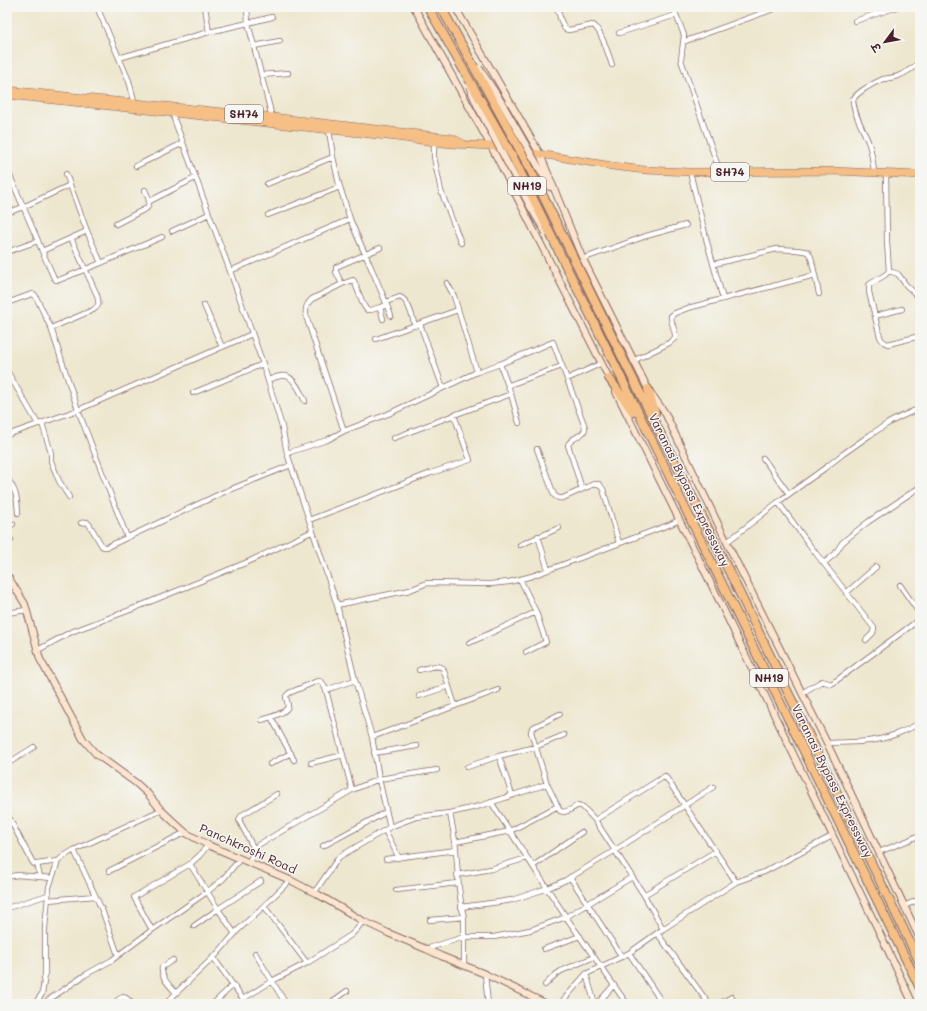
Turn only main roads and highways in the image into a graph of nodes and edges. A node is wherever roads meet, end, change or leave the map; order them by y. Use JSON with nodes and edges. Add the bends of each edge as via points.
{"nodes":[{"id":1,"x":428,"y":7,"type":"edge"},
{"id":2,"x":441,"y":7,"type":"edge"},
{"id":3,"x":7,"y":90,"type":"edge"},
{"id":4,"x":7,"y":95,"type":"edge"},
{"id":5,"x":135,"y":106,"type":"junction"},
{"id":6,"x":466,"y":145,"type":"junction"},
{"id":7,"x":920,"y":175,"type":"edge"},
{"id":8,"x":609,"y":378,"type":"road end"},
{"id":9,"x":648,"y":389,"type":"road end"},
{"id":10,"x":661,"y":434,"type":"junction"},
{"id":11,"x":653,"y":444,"type":"junction"},
{"id":12,"x":920,"y":964,"type":"edge"},
{"id":13,"x":920,"y":988,"type":"edge"}],
"edges":[{"from":1,"to":11,"type":"highway","name":"Varanasi Bypass Expressway","number":"NH19","bridge":true,"via":[[513,157]]},
{"from":2,"to":10,"type":"highway","name":"Varanasi Bypass Expressway","number":"NH19","bridge":true,"via":[[527,163],[630,363]]},
{"from":3,"to":5,"type":"main road","number":"SH74"},
{"from":4,"to":5,"type":"main road","number":"SH74"},
{"from":5,"to":6,"type":"main road","number":"SH74","via":[[173,113]]},
{"from":5,"to":6,"type":"main road","number":"SH74","via":[[272,117],[452,138]]},
{"from":6,"to":7,"type":"main road","number":"SH74","via":[[491,146],[612,166],[670,171],[834,170]]},
{"from":8,"to":11,"type":"highway"},
{"from":9,"to":10,"type":"highway"},
{"from":10,"to":12,"type":"highway","name":"Varanasi Bypass Expressway","number":"NH19"},
{"from":11,"to":13,"type":"highway","name":"Varanasi Bypass Expressway","number":"NH19"}]}
